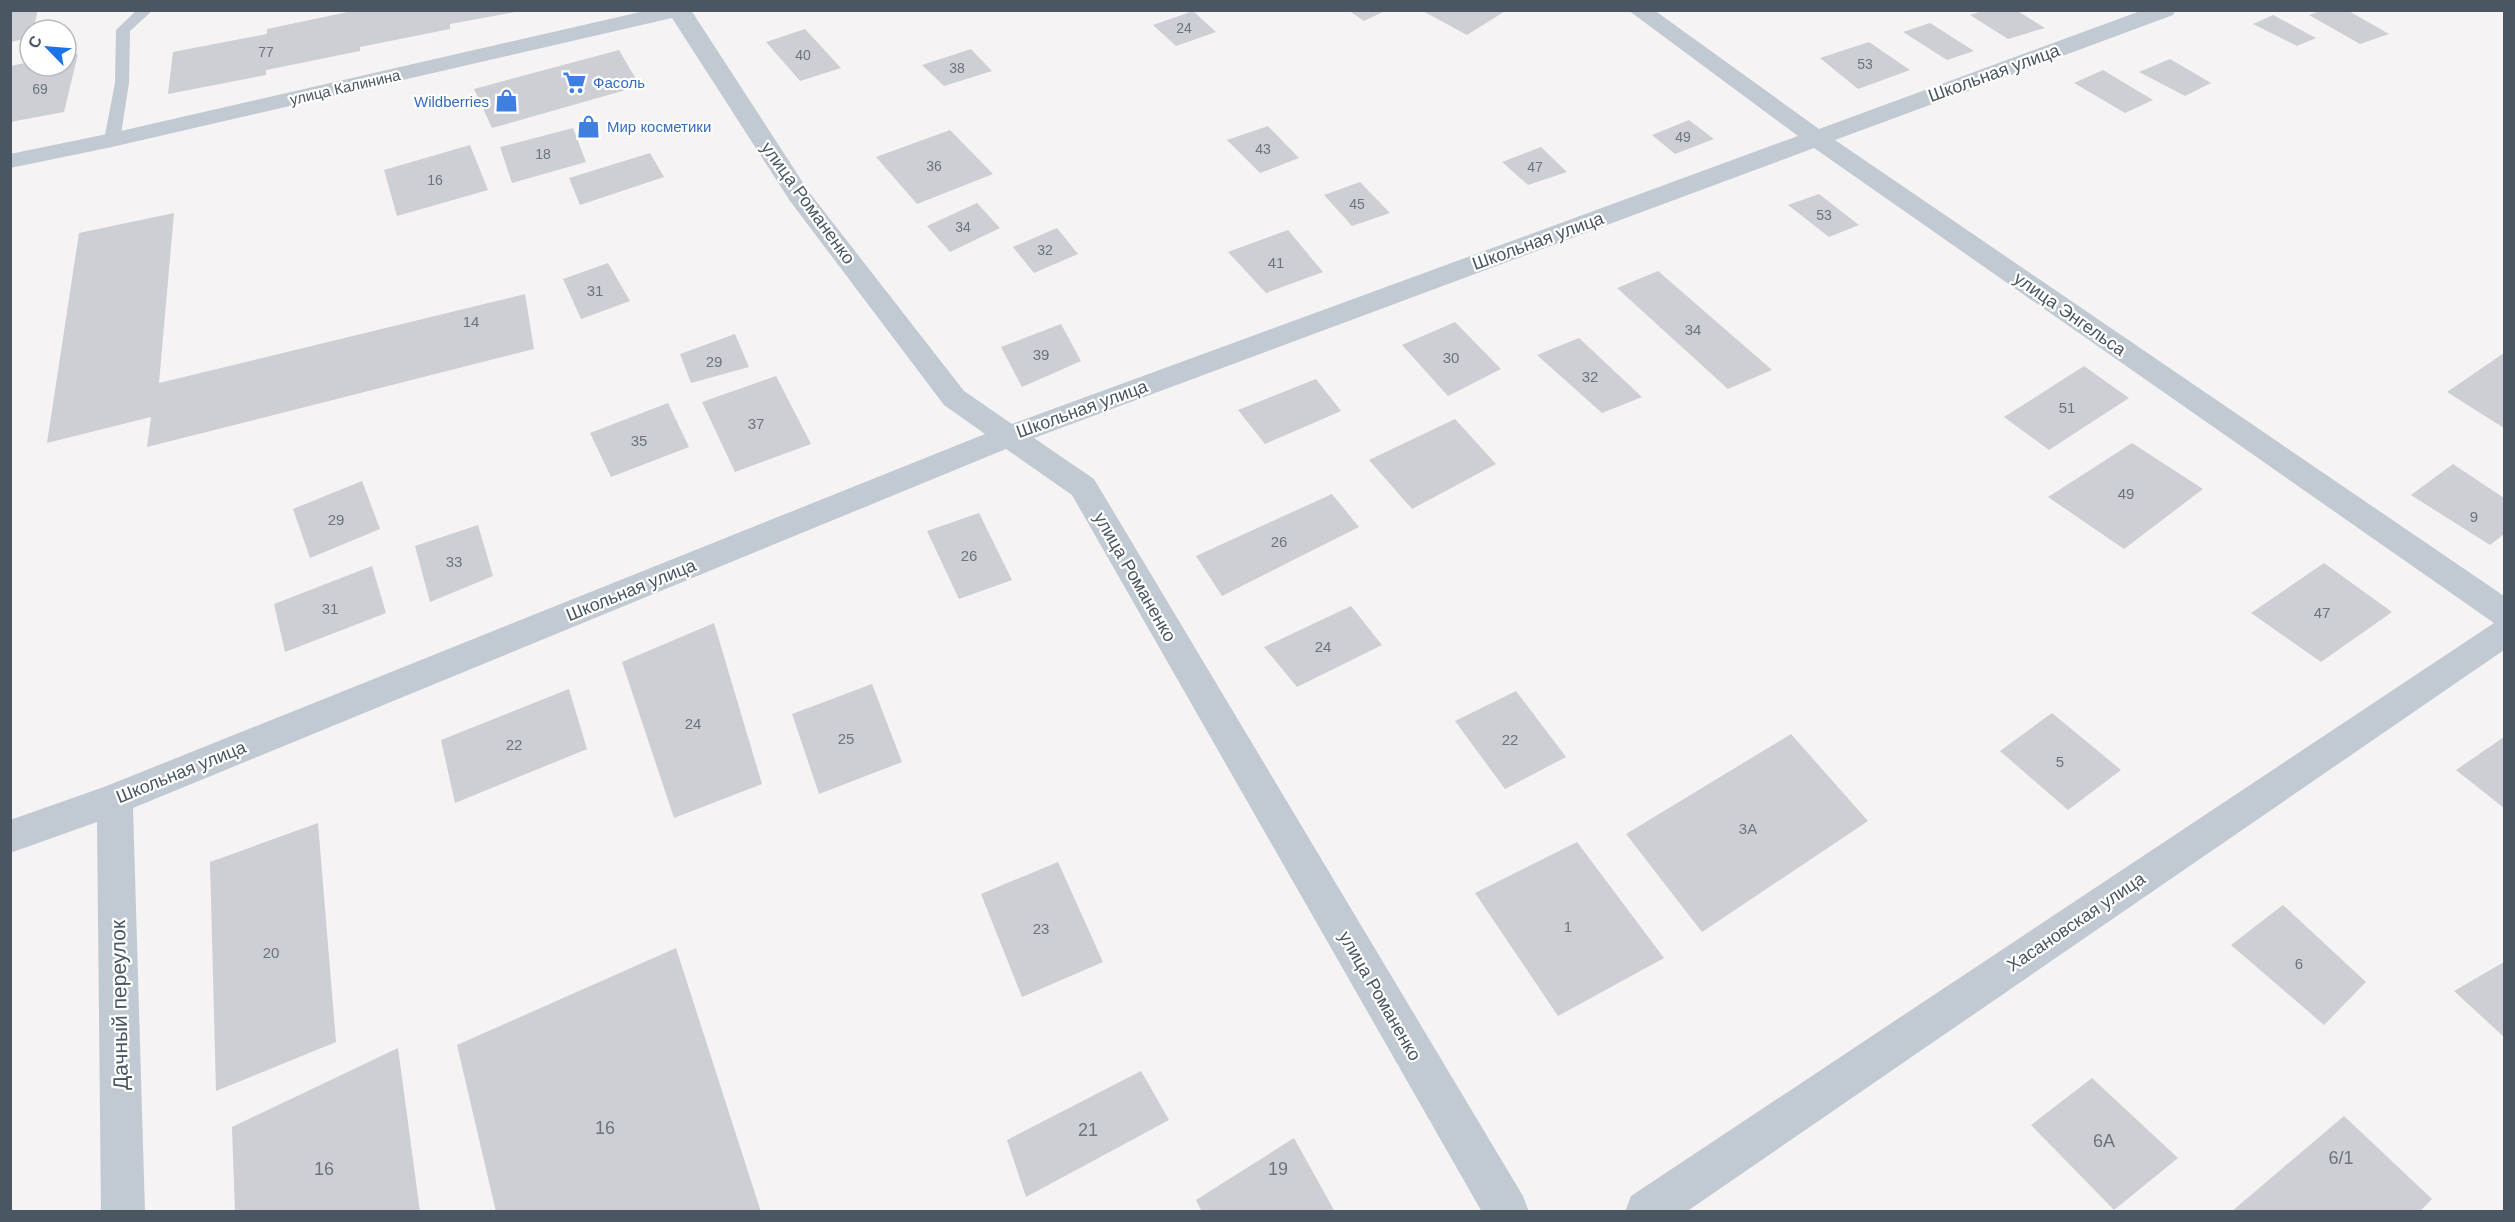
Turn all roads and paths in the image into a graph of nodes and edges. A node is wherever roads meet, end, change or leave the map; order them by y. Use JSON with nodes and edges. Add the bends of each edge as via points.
{"nodes":[{"id":1,"x":146,"y":10,"type":"edge"},
{"id":2,"x":1639,"y":10,"type":"edge"},
{"id":3,"x":2165,"y":10,"type":"edge"},
{"id":4,"x":679,"y":11,"type":"edge"},
{"id":5,"x":1816,"y":138,"type":"junction"},
{"id":6,"x":112,"y":140,"type":"junction"},
{"id":7,"x":10,"y":160,"type":"edge"},
{"id":8,"x":1009,"y":436,"type":"junction"},
{"id":9,"x":2505,"y":613,"type":"edge"},
{"id":10,"x":2505,"y":633,"type":"edge"},
{"id":11,"x":115,"y":800,"type":"junction"},
{"id":12,"x":10,"y":837,"type":"edge"},
{"id":13,"x":123,"y":1212,"type":"edge"},
{"id":14,"x":1507,"y":1212,"type":"edge"},
{"id":15,"x":1647,"y":1212,"type":"edge"}],
"edges":[{"from":1,"to":6,"type":"lane","via":[[123,30],[122,83]]},
{"from":2,"to":5,"type":"street","name":"улица Энгельса"},
{"from":3,"to":5,"type":"street","name":"Школьная улица"},
{"from":4,"to":6,"type":"street","name":"улица Калинина"},
{"from":4,"to":8,"type":"street","name":"улица Романенко","via":[[799,196],[954,398]]},
{"from":5,"to":8,"type":"street","name":"Школьная улица"},
{"from":5,"to":9,"type":"street","name":"улица Энгельса"},
{"from":6,"to":7,"type":"street","name":"улица Калинина"},
{"from":8,"to":11,"type":"street","name":"Школьная улица"},
{"from":8,"to":14,"type":"street","name":"улица Романенко","via":[[1083,488]]},
{"from":10,"to":15,"type":"street","name":"Хасановская улица"},
{"from":11,"to":12,"type":"street","name":"Школьная улица"},
{"from":11,"to":13,"type":"street","name":"Дачный переулок"}]}
